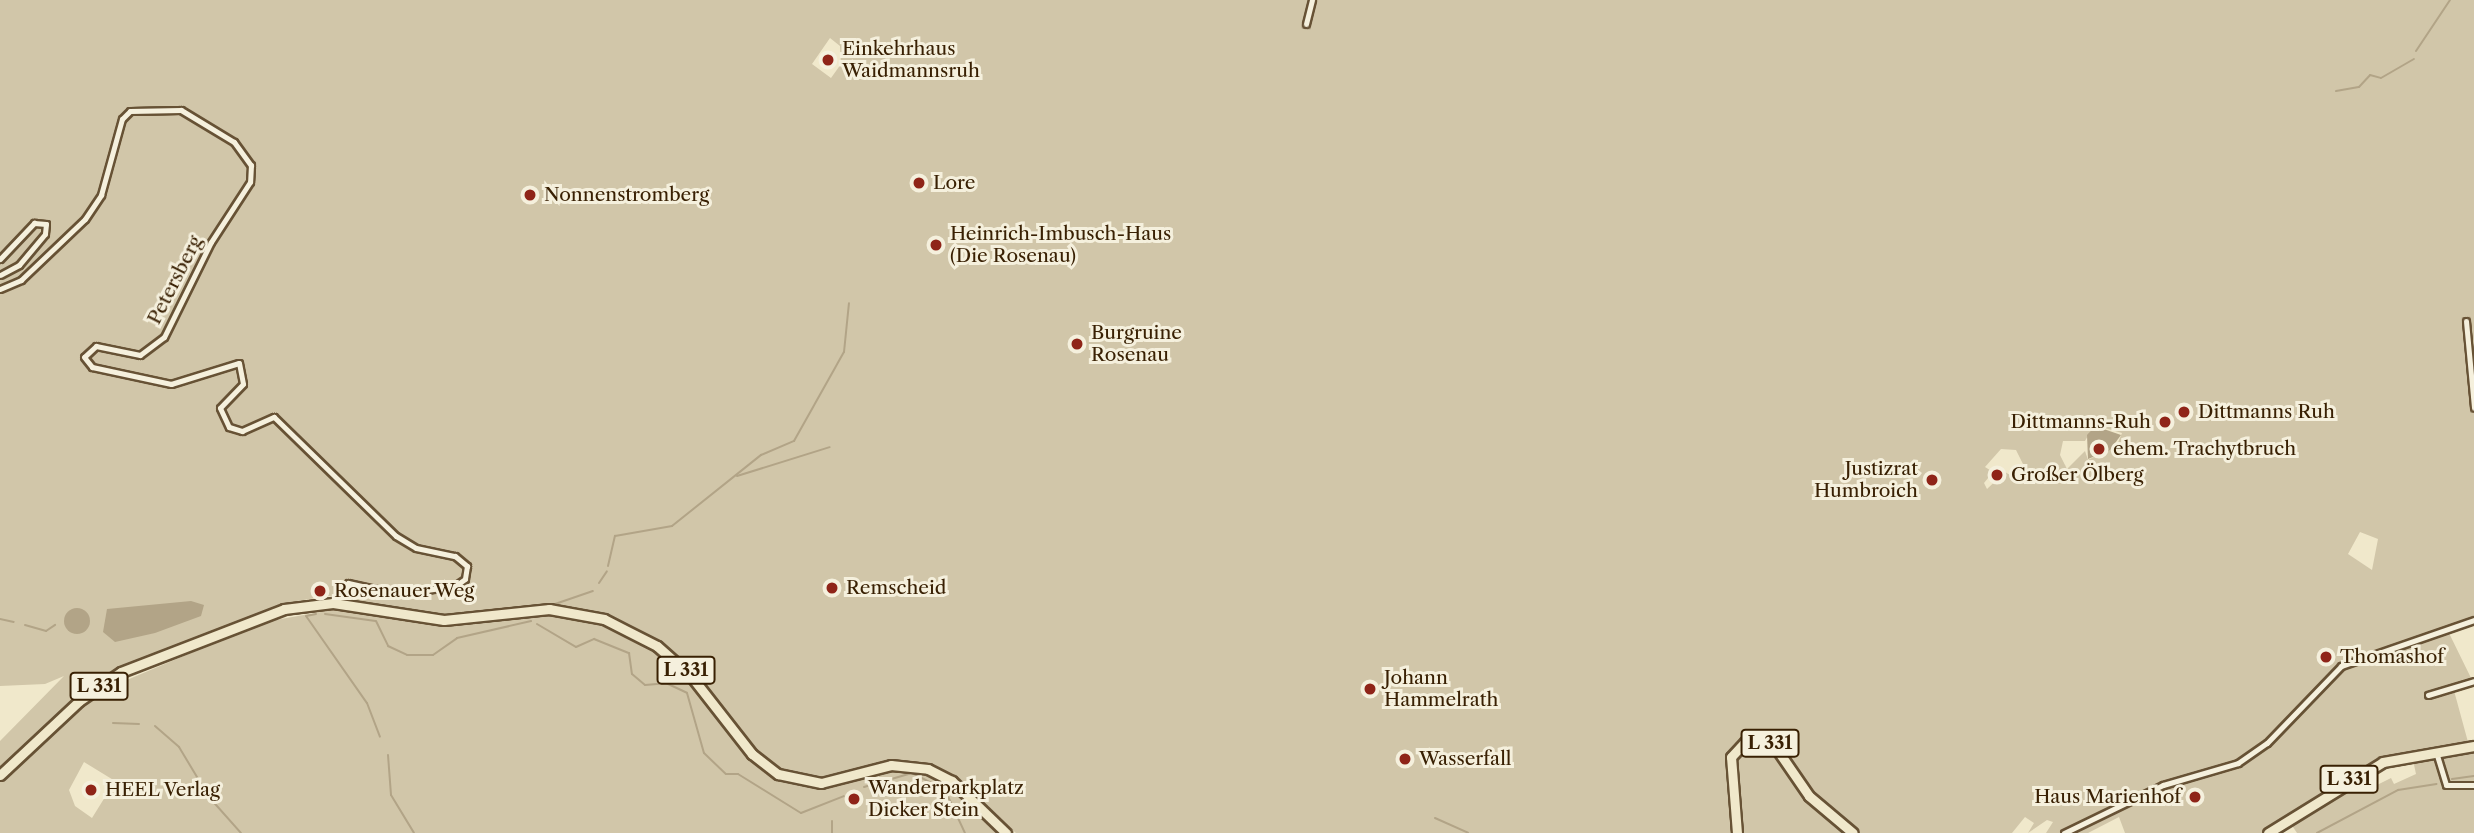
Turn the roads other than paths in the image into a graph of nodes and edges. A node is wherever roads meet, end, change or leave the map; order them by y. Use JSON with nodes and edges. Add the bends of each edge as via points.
{"nodes":[{"id":1,"x":1312,"y":0,"type":"edge"},
{"id":2,"x":1306,"y":24,"type":"dead end"},
{"id":3,"x":0,"y":259,"type":"edge"},
{"id":4,"x":0,"y":275,"type":"edge"},
{"id":5,"x":0,"y":289,"type":"edge"},
{"id":6,"x":2474,"y":326,"type":"edge"},
{"id":7,"x":2474,"y":408,"type":"edge"},
{"id":8,"x":334,"y":599,"type":"junction"},
{"id":9,"x":2474,"y":620,"type":"edge"},
{"id":10,"x":2474,"y":681,"type":"edge"},
{"id":11,"x":2428,"y":695,"type":"dead end"},
{"id":12,"x":2474,"y":746,"type":"edge"},
{"id":13,"x":2436,"y":750,"type":"junction"},
{"id":14,"x":0,"y":775,"type":"edge"},
{"id":15,"x":2474,"y":785,"type":"edge"},
{"id":16,"x":1006,"y":833,"type":"edge"},
{"id":17,"x":1737,"y":833,"type":"edge"},
{"id":18,"x":1853,"y":833,"type":"edge"},
{"id":19,"x":2064,"y":833,"type":"edge"},
{"id":20,"x":2268,"y":833,"type":"edge"}],
"edges":[{"from":1,"to":2,"type":"street"},
{"from":3,"to":4,"type":"street","via":[[34,223],[46,225],[45,234],[19,265]]},
{"from":5,"to":8,"type":"street","name":"Petersberg","via":[[21,280],[85,219],[101,195],[126,114],[147,107],[181,110],[225,134],[249,159],[252,176],[164,337],[140,355],[96,346],[84,357],[92,367],[171,384],[239,363],[243,384],[220,408],[229,427],[242,432],[274,417],[388,530],[467,566],[461,583],[443,589],[398,594],[348,583]]},
{"from":6,"to":7,"type":"street","via":[[2466,321]]},
{"from":8,"to":14,"type":"main road","number":"L 331","via":[[277,611],[121,672],[79,701]]},
{"from":8,"to":16,"type":"main road","number":"L 331","via":[[430,619],[534,609],[604,619],[671,657],[752,754],[778,774],[821,783],[891,765],[928,769],[952,781]]},
{"from":9,"to":19,"type":"street","via":[[2335,668],[2267,744],[2238,763],[2163,785]]},
{"from":10,"to":11,"type":"street"},
{"from":12,"to":13,"type":"main road","number":"L 331"},
{"from":13,"to":15,"type":"street","via":[[2446,785]]},
{"from":13,"to":20,"type":"main road","number":"L 331","via":[[2370,767]]},
{"from":17,"to":18,"type":"main road","number":"L 331","via":[[1731,757],[1745,742],[1758,739],[1776,748],[1809,796]]}]}
